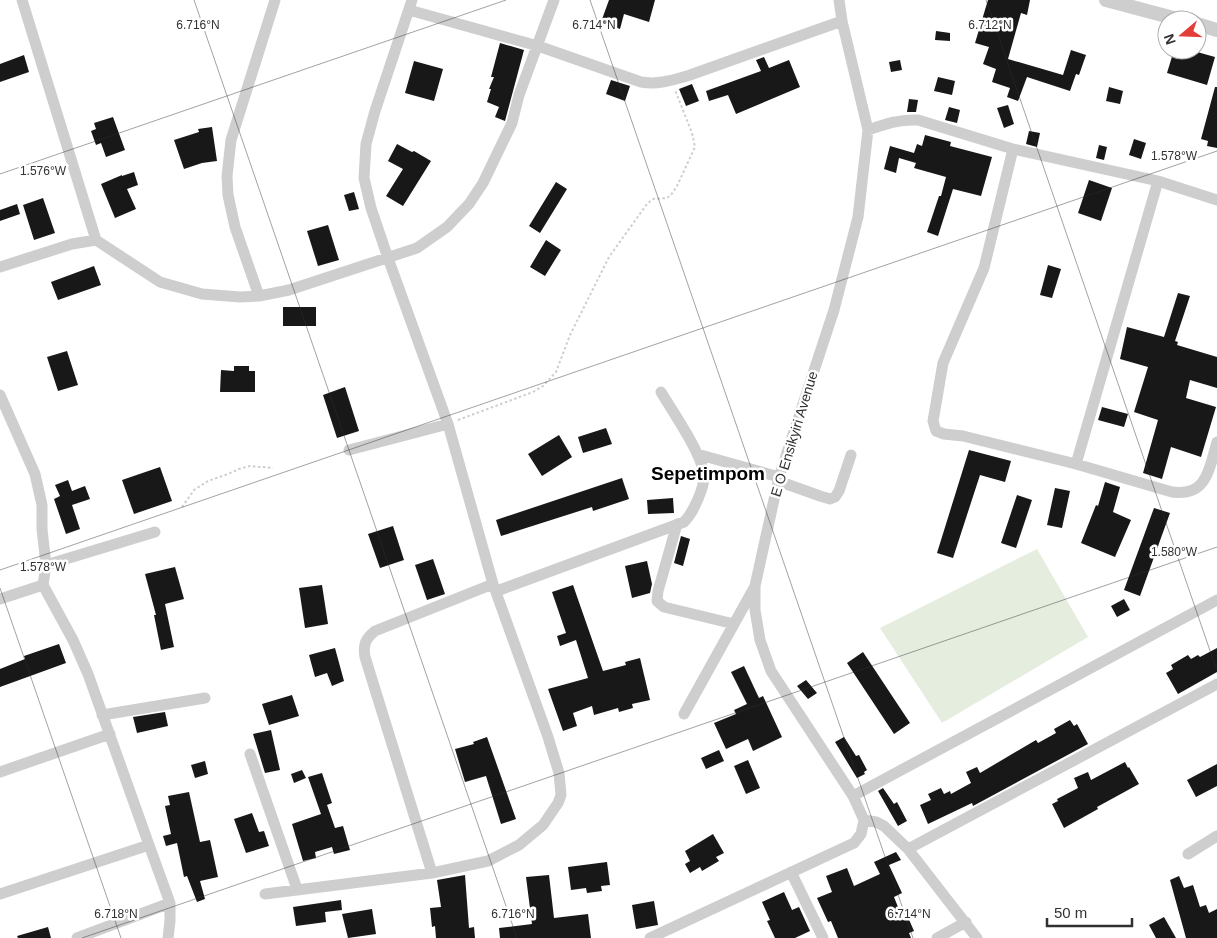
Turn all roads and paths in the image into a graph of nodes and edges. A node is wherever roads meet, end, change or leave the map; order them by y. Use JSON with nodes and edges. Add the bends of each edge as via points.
{"nodes":[{"id":1,"x":22,"y":0,"type":"edge"},
{"id":2,"x":275,"y":0,"type":"edge"},
{"id":3,"x":554,"y":0,"type":"edge"},
{"id":4,"x":838,"y":0,"type":"edge"},
{"id":5,"x":1106,"y":0,"type":"edge"},
{"id":6,"x":411,"y":5,"type":"edge"},
{"id":7,"x":1157,"y":14,"type":"edge"},
{"id":8,"x":842,"y":22,"type":"junction"},
{"id":9,"x":538,"y":46,"type":"junction"},
{"id":10,"x":672,"y":81,"type":"junction"},
{"id":11,"x":868,"y":130,"type":"junction"},
{"id":12,"x":1013,"y":149,"type":"junction"},
{"id":13,"x":1158,"y":181,"type":"junction"},
{"id":14,"x":1217,"y":200,"type":"edge"},
{"id":15,"x":96,"y":240,"type":"junction"},
{"id":16,"x":388,"y":258,"type":"junction"},
{"id":17,"x":0,"y":266,"type":"edge"},
{"id":18,"x":259,"y":296,"type":"junction"},
{"id":19,"x":661,"y":392,"type":"dead end"},
{"id":20,"x":0,"y":396,"type":"edge"},
{"id":21,"x":3,"y":410,"type":"edge"},
{"id":22,"x":448,"y":424,"type":"junction"},
{"id":23,"x":1217,"y":442,"type":"edge"},
{"id":24,"x":349,"y":450,"type":"dead end"},
{"id":25,"x":697,"y":454,"type":"junction"},
{"id":26,"x":851,"y":455,"type":"dead end"},
{"id":27,"x":1076,"y":464,"type":"junction"},
{"id":28,"x":273,"y":468,"type":"dead end"},
{"id":29,"x":778,"y":479,"type":"junction"},
{"id":30,"x":182,"y":506,"type":"dead end"},
{"id":31,"x":677,"y":524,"type":"junction"},
{"id":32,"x":155,"y":532,"type":"dead end"},
{"id":33,"x":46,"y":565,"type":"junction"},
{"id":34,"x":43,"y":584,"type":"junction"},
{"id":35,"x":755,"y":586,"type":"junction"},
{"id":36,"x":495,"y":587,"type":"junction"},
{"id":37,"x":0,"y":599,"type":"edge"},
{"id":38,"x":1217,"y":600,"type":"edge"},
{"id":39,"x":734,"y":624,"type":"junction"},
{"id":40,"x":1217,"y":684,"type":"edge"},
{"id":41,"x":205,"y":698,"type":"dead end"},
{"id":42,"x":684,"y":714,"type":"dead end"},
{"id":43,"x":102,"y":715,"type":"junction"},
{"id":44,"x":110,"y":734,"type":"junction"},
{"id":45,"x":250,"y":754,"type":"dead end"},
{"id":46,"x":0,"y":772,"type":"edge"},
{"id":47,"x":853,"y":796,"type":"junction"},
{"id":48,"x":864,"y":820,"type":"junction"},
{"id":49,"x":1217,"y":836,"type":"edge"},
{"id":50,"x":149,"y":844,"type":"junction"},
{"id":51,"x":908,"y":849,"type":"junction"},
{"id":52,"x":1188,"y":854,"type":"dead end"},
{"id":53,"x":791,"y":872,"type":"junction"},
{"id":54,"x":432,"y":873,"type":"junction"},
{"id":55,"x":297,"y":889,"type":"junction"},
{"id":56,"x":0,"y":894,"type":"edge"},
{"id":57,"x":265,"y":894,"type":"dead end"},
{"id":58,"x":170,"y":903,"type":"junction"},
{"id":59,"x":966,"y":922,"type":"junction"},
{"id":60,"x":77,"y":938,"type":"edge"},
{"id":61,"x":168,"y":938,"type":"edge"},
{"id":62,"x":650,"y":938,"type":"edge"},
{"id":63,"x":823,"y":938,"type":"edge"},
{"id":64,"x":937,"y":938,"type":"edge"},
{"id":65,"x":977,"y":938,"type":"edge"}],
"edges":[{"from":1,"to":15,"type":"street"},
{"from":2,"to":18,"type":"street","via":[[231,140],[227,176],[235,227]]},
{"from":3,"to":9,"type":"street"},
{"from":4,"to":8,"type":"street","name":"E O Ensikyiri Avenue"},
{"from":5,"to":7,"type":"street"},
{"from":6,"to":9,"type":"street"},
{"from":6,"to":16,"type":"street","via":[[366,144],[364,178]]},
{"from":8,"to":10,"type":"street"},
{"from":8,"to":11,"type":"street","name":"E O Ensikyiri Avenue"},
{"from":9,"to":10,"type":"street","via":[[641,82]]},
{"from":9,"to":16,"type":"street","via":[[512,124],[483,184],[469,204],[432,239]]},
{"from":10,"to":22,"type":"path","via":[[694,141],[693,151],[677,186],[667,198],[653,199],[647,204],[610,258],[570,335],[556,372],[533,392]]},
{"from":11,"to":12,"type":"street","via":[[894,121],[918,120]]},
{"from":11,"to":29,"type":"street","name":"E O Ensikyiri Avenue","via":[[858,217],[834,310]]},
{"from":12,"to":13,"type":"street"},
{"from":12,"to":27,"type":"street","via":[[984,268],[943,363],[934,427],[944,434]]},
{"from":13,"to":14,"type":"street"},
{"from":13,"to":27,"type":"street"},
{"from":15,"to":17,"type":"street"},
{"from":15,"to":18,"type":"street","via":[[160,282],[202,294]]},
{"from":16,"to":18,"type":"street","via":[[289,290]]},
{"from":16,"to":22,"type":"street"},
{"from":19,"to":25,"type":"street"},
{"from":20,"to":21,"type":"street"},
{"from":21,"to":33,"type":"street","via":[[35,474],[42,505]]},
{"from":22,"to":24,"type":"street"},
{"from":22,"to":36,"type":"street"},
{"from":23,"to":27,"type":"street","via":[[1206,478],[1198,487],[1183,494]]},
{"from":25,"to":29,"type":"street"},
{"from":25,"to":31,"type":"street","via":[[703,468],[703,485],[692,514]]},
{"from":26,"to":29,"type":"street","via":[[839,491],[830,499]]},
{"from":28,"to":30,"type":"path","via":[[250,466],[208,481],[199,485]]},
{"from":29,"to":35,"type":"street","name":"E O Ensikyiri Avenue"},
{"from":31,"to":36,"type":"street"},
{"from":31,"to":39,"type":"street","via":[[657,601],[664,607]]},
{"from":32,"to":33,"type":"street"},
{"from":33,"to":34,"type":"street"},
{"from":34,"to":37,"type":"street"},
{"from":34,"to":43,"type":"street","via":[[73,640]]},
{"from":35,"to":39,"type":"street"},
{"from":35,"to":47,"type":"street","name":"E O Ensikyiri Avenue","via":[[760,640],[771,671]]},
{"from":36,"to":54,"type":"street","via":[[548,737],[559,773],[561,795],[543,825],[518,845],[488,861]]},
{"from":36,"to":54,"type":"street","via":[[375,631],[363,649]]},
{"from":38,"to":47,"type":"street"},
{"from":39,"to":42,"type":"street"},
{"from":40,"to":51,"type":"street"},
{"from":41,"to":43,"type":"street"},
{"from":43,"to":44,"type":"street"},
{"from":44,"to":46,"type":"street"},
{"from":44,"to":50,"type":"street"},
{"from":45,"to":55,"type":"street"},
{"from":47,"to":48,"type":"street","name":"E O Ensikyiri Avenue"},
{"from":48,"to":51,"type":"street","via":[[884,826]]},
{"from":48,"to":53,"type":"street","via":[[861,834],[854,843]]},
{"from":49,"to":52,"type":"street"},
{"from":50,"to":56,"type":"street"},
{"from":50,"to":58,"type":"street"},
{"from":51,"to":59,"type":"street"},
{"from":53,"to":62,"type":"street"},
{"from":53,"to":63,"type":"street"},
{"from":54,"to":55,"type":"street"},
{"from":55,"to":57,"type":"street"},
{"from":58,"to":60,"type":"street"},
{"from":58,"to":61,"type":"street"},
{"from":59,"to":64,"type":"street"},
{"from":59,"to":65,"type":"street"}]}
